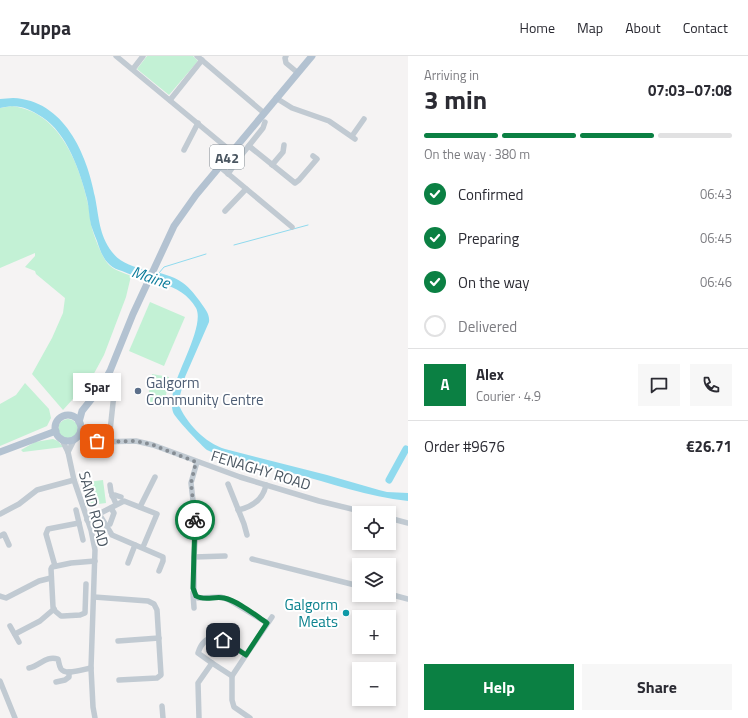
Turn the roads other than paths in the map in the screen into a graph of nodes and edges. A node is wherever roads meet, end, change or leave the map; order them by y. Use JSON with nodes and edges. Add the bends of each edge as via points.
{"nodes":[{"id":1,"x":116,"y":56,"type":"edge"},
{"id":2,"x":143,"y":56,"type":"edge"},
{"id":3,"x":286,"y":56,"type":"edge"},
{"id":4,"x":312,"y":56,"type":"edge"},
{"id":5,"x":199,"y":58,"type":"edge"},
{"id":6,"x":133,"y":69,"type":"junction"},
{"id":7,"x":298,"y":73,"type":"junction"},
{"id":8,"x":276,"y":98,"type":"junction"},
{"id":9,"x":170,"y":100,"type":"junction"},
{"id":10,"x":264,"y":113,"type":"junction"},
{"id":11,"x":364,"y":119,"type":"dead end"},
{"id":12,"x":265,"y":122,"type":"dead end"},
{"id":13,"x":198,"y":123,"type":"junction"},
{"id":14,"x":284,"y":145,"type":"dead end"},
{"id":15,"x":249,"y":146,"type":"junction"},
{"id":16,"x":184,"y":150,"type":"dead end"},
{"id":17,"x":232,"y":152,"type":"junction"},
{"id":18,"x":313,"y":156,"type":"dead end"},
{"id":19,"x":272,"y":165,"type":"junction"},
{"id":20,"x":220,"y":167,"type":"junction"},
{"id":21,"x":228,"y":174,"type":"junction"},
{"id":22,"x":246,"y":189,"type":"junction"},
{"id":23,"x":225,"y":211,"type":"dead end"},
{"id":24,"x":292,"y":227,"type":"dead end"},
{"id":25,"x":101,"y":387,"type":"junction"},
{"id":26,"x":82,"y":412,"type":"junction"},
{"id":27,"x":69,"y":416,"type":"junction"},
{"id":28,"x":79,"y":422,"type":"junction"},
{"id":29,"x":56,"y":431,"type":"junction"},
{"id":30,"x":76,"y":437,"type":"junction"},
{"id":31,"x":62,"y":440,"type":"junction"},
{"id":32,"x":107,"y":442,"type":"junction"},
{"id":33,"x":0,"y":452,"type":"edge"},
{"id":34,"x":68,"y":452,"type":"junction"},
{"id":35,"x":196,"y":462,"type":"junction"},
{"id":36,"x":155,"y":477,"type":"dead end"},
{"id":37,"x":74,"y":480,"type":"junction"},
{"id":38,"x":228,"y":484,"type":"dead end"},
{"id":39,"x":110,"y":485,"type":"dead end"},
{"id":40,"x":266,"y":485,"type":"junction"},
{"id":41,"x":112,"y":496,"type":"junction"},
{"id":42,"x":120,"y":497,"type":"dead end"},
{"id":43,"x":116,"y":504,"type":"junction"},
{"id":44,"x":140,"y":507,"type":"junction"},
{"id":45,"x":110,"y":508,"type":"junction"},
{"id":46,"x":352,"y":509,"type":"edge"},
{"id":47,"x":76,"y":510,"type":"dead end"},
{"id":48,"x":238,"y":510,"type":"junction"},
{"id":49,"x":0,"y":514,"type":"edge"},
{"id":50,"x":99,"y":514,"type":"junction"},
{"id":51,"x":87,"y":520,"type":"junction"},
{"id":52,"x":396,"y":520,"type":"edge"},
{"id":53,"x":78,"y":523,"type":"junction"},
{"id":54,"x":408,"y":523,"type":"edge"},
{"id":55,"x":110,"y":524,"type":"dead end"},
{"id":56,"x":247,"y":535,"type":"dead end"},
{"id":57,"x":0,"y":536,"type":"edge"},
{"id":58,"x":83,"y":540,"type":"dead end"},
{"id":59,"x":9,"y":545,"type":"dead end"},
{"id":60,"x":135,"y":545,"type":"junction"},
{"id":61,"x":143,"y":548,"type":"junction"},
{"id":62,"x":225,"y":556,"type":"dead end"},
{"id":63,"x":194,"y":557,"type":"junction"},
{"id":64,"x":252,"y":559,"type":"dead end"},
{"id":65,"x":95,"y":561,"type":"junction"},
{"id":66,"x":128,"y":563,"type":"dead end"},
{"id":67,"x":55,"y":566,"type":"junction"},
{"id":68,"x":159,"y":571,"type":"dead end"},
{"id":69,"x":51,"y":578,"type":"junction"},
{"id":70,"x":86,"y":584,"type":"dead end"},
{"id":71,"x":352,"y":584,"type":"edge"},
{"id":72,"x":193,"y":588,"type":"junction"},
{"id":73,"x":0,"y":596,"type":"edge"},
{"id":74,"x":396,"y":596,"type":"edge"},
{"id":75,"x":94,"y":597,"type":"junction"},
{"id":76,"x":408,"y":599,"type":"edge"},
{"id":77,"x":194,"y":608,"type":"dead end"},
{"id":78,"x":54,"y":609,"type":"junction"},
{"id":79,"x":272,"y":617,"type":"dead end"},
{"id":80,"x":267,"y":623,"type":"junction"},
{"id":81,"x":10,"y":626,"type":"dead end"},
{"id":82,"x":14,"y":634,"type":"junction"},
{"id":83,"x":159,"y":638,"type":"junction"},
{"id":84,"x":118,"y":641,"type":"dead end"},
{"id":85,"x":19,"y":642,"type":"dead end"},
{"id":86,"x":246,"y":655,"type":"junction"},
{"id":87,"x":212,"y":663,"type":"junction"},
{"id":88,"x":29,"y":668,"type":"dead end"},
{"id":89,"x":91,"y":668,"type":"junction"},
{"id":90,"x":69,"y":672,"type":"junction"},
{"id":91,"x":232,"y":676,"type":"junction"},
{"id":92,"x":119,"y":680,"type":"dead end"},
{"id":93,"x":0,"y":681,"type":"edge"},
{"id":94,"x":56,"y":682,"type":"dead end"},
{"id":95,"x":162,"y":706,"type":"dead end"},
{"id":96,"x":241,"y":716,"type":"edge"},
{"id":97,"x":15,"y":718,"type":"edge"},
{"id":98,"x":95,"y":718,"type":"edge"},
{"id":99,"x":163,"y":718,"type":"edge"},
{"id":100,"x":199,"y":718,"type":"edge"},
{"id":101,"x":250,"y":718,"type":"edge"}],
"edges":[{"from":1,"to":6,"type":"street"},
{"from":2,"to":6,"type":"street"},
{"from":3,"to":7,"type":"street","via":[[286,63]]},
{"from":4,"to":7,"type":"main road","number":"A42"},
{"from":5,"to":9,"type":"street"},
{"from":5,"to":10,"type":"street"},
{"from":6,"to":9,"type":"street"},
{"from":7,"to":8,"type":"main road","number":"A42"},
{"from":8,"to":10,"type":"main road","number":"A42"},
{"from":8,"to":11,"type":"street","via":[[292,108],[329,121],[353,138]]},
{"from":9,"to":13,"type":"street"},
{"from":10,"to":17,"type":"main road","number":"A42"},
{"from":12,"to":15,"type":"street","via":[[264,128]]},
{"from":13,"to":16,"type":"street"},
{"from":13,"to":17,"type":"street"},
{"from":14,"to":19,"type":"street","via":[[283,152]]},
{"from":15,"to":19,"type":"street"},
{"from":15,"to":21,"type":"street"},
{"from":17,"to":20,"type":"main road","number":"A42"},
{"from":18,"to":19,"type":"street","via":[[317,158],[295,183]]},
{"from":20,"to":21,"type":"street"},
{"from":20,"to":25,"type":"main road","number":"A42","via":[[174,226]]},
{"from":21,"to":22,"type":"street"},
{"from":22,"to":23,"type":"street"},
{"from":22,"to":24,"type":"street"},
{"from":25,"to":26,"type":"main road","number":"A42"},
{"from":25,"to":32,"type":"street","via":[[113,390],[114,394]]},
{"from":26,"to":27,"type":"main road"},
{"from":26,"to":28,"type":"main road","number":"A42"},
{"from":27,"to":28,"type":"main road"},
{"from":27,"to":29,"type":"main road","via":[[58,420]]},
{"from":28,"to":30,"type":"main road","number":"A42","via":[[80,428]]},
{"from":29,"to":31,"type":"main road"},
{"from":29,"to":33,"type":"main road"},
{"from":30,"to":31,"type":"main road"},
{"from":30,"to":32,"type":"street","name":"FENAGHY ROAD"},
{"from":30,"to":34,"type":"street"},
{"from":31,"to":34,"type":"street","name":"SAND ROAD"},
{"from":32,"to":35,"type":"street","name":"FENAGHY ROAD","via":[[136,441]]},
{"from":34,"to":37,"type":"street","name":"SAND ROAD"},
{"from":35,"to":40,"type":"street","name":"FENAGHY ROAD"},
{"from":35,"to":63,"type":"street","via":[[191,483],[196,527]]},
{"from":36,"to":44,"type":"street"},
{"from":37,"to":49,"type":"street","via":[[37,490]]},
{"from":37,"to":51,"type":"street","name":"SAND ROAD"},
{"from":38,"to":48,"type":"street"},
{"from":39,"to":41,"type":"street"},
{"from":40,"to":46,"type":"street","name":"FENAGHY ROAD"},
{"from":40,"to":48,"type":"street","via":[[258,501],[248,508]]},
{"from":41,"to":42,"type":"street"},
{"from":41,"to":43,"type":"street"},
{"from":43,"to":44,"type":"street","via":[[124,500]]},
{"from":43,"to":45,"type":"street"},
{"from":44,"to":61,"type":"street","via":[[157,514]]},
{"from":45,"to":50,"type":"street"},
{"from":45,"to":55,"type":"street","via":[[114,513]]},
{"from":47,"to":53,"type":"street"},
{"from":48,"to":56,"type":"street"},
{"from":50,"to":51,"type":"street"},
{"from":50,"to":60,"type":"street","via":[[112,535]]},
{"from":51,"to":65,"type":"street","name":"SAND ROAD","via":[[95,550]]},
{"from":52,"to":54,"type":"street"},
{"from":53,"to":58,"type":"street"},
{"from":53,"to":67,"type":"street","via":[[48,529],[46,534]]},
{"from":57,"to":59,"type":"street","via":[[4,534]]},
{"from":60,"to":61,"type":"street"},
{"from":60,"to":66,"type":"street"},
{"from":61,"to":68,"type":"street","via":[[163,557]]},
{"from":62,"to":63,"type":"street"},
{"from":63,"to":72,"type":"street"},
{"from":64,"to":71,"type":"street"},
{"from":65,"to":67,"type":"street"},
{"from":65,"to":75,"type":"street","name":"SAND ROAD"},
{"from":67,"to":69,"type":"street","via":[[51,569]]},
{"from":69,"to":73,"type":"street","via":[[39,581],[6,598]]},
{"from":69,"to":78,"type":"street"},
{"from":70,"to":78,"type":"street","via":[[84,614],[61,616]]},
{"from":72,"to":77,"type":"street"},
{"from":72,"to":80,"type":"street","via":[[198,598],[229,600]]},
{"from":74,"to":76,"type":"street"},
{"from":75,"to":83,"type":"street","via":[[148,601],[154,604],[157,610]]},
{"from":75,"to":89,"type":"street","name":"SAND ROAD"},
{"from":78,"to":82,"type":"street","via":[[40,621]]},
{"from":79,"to":80,"type":"street"},
{"from":80,"to":86,"type":"street"},
{"from":81,"to":82,"type":"street"},
{"from":82,"to":85,"type":"street"},
{"from":83,"to":84,"type":"street"},
{"from":83,"to":92,"type":"street","via":[[161,675],[157,678]]},
{"from":86,"to":87,"type":"street","via":[[223,640],[212,638],[204,643],[198,653]]},
{"from":86,"to":91,"type":"street"},
{"from":87,"to":91,"type":"street"},
{"from":87,"to":100,"type":"street","via":[[198,683]]},
{"from":88,"to":90,"type":"street","via":[[53,658],[58,659],[61,669]]},
{"from":89,"to":90,"type":"street"},
{"from":89,"to":98,"type":"street","name":"SAND ROAD","via":[[92,707]]},
{"from":90,"to":94,"type":"street","via":[[67,679]]},
{"from":91,"to":96,"type":"street","via":[[232,700]]},
{"from":93,"to":97,"type":"street"},
{"from":95,"to":99,"type":"street"},
{"from":96,"to":101,"type":"street"}]}
